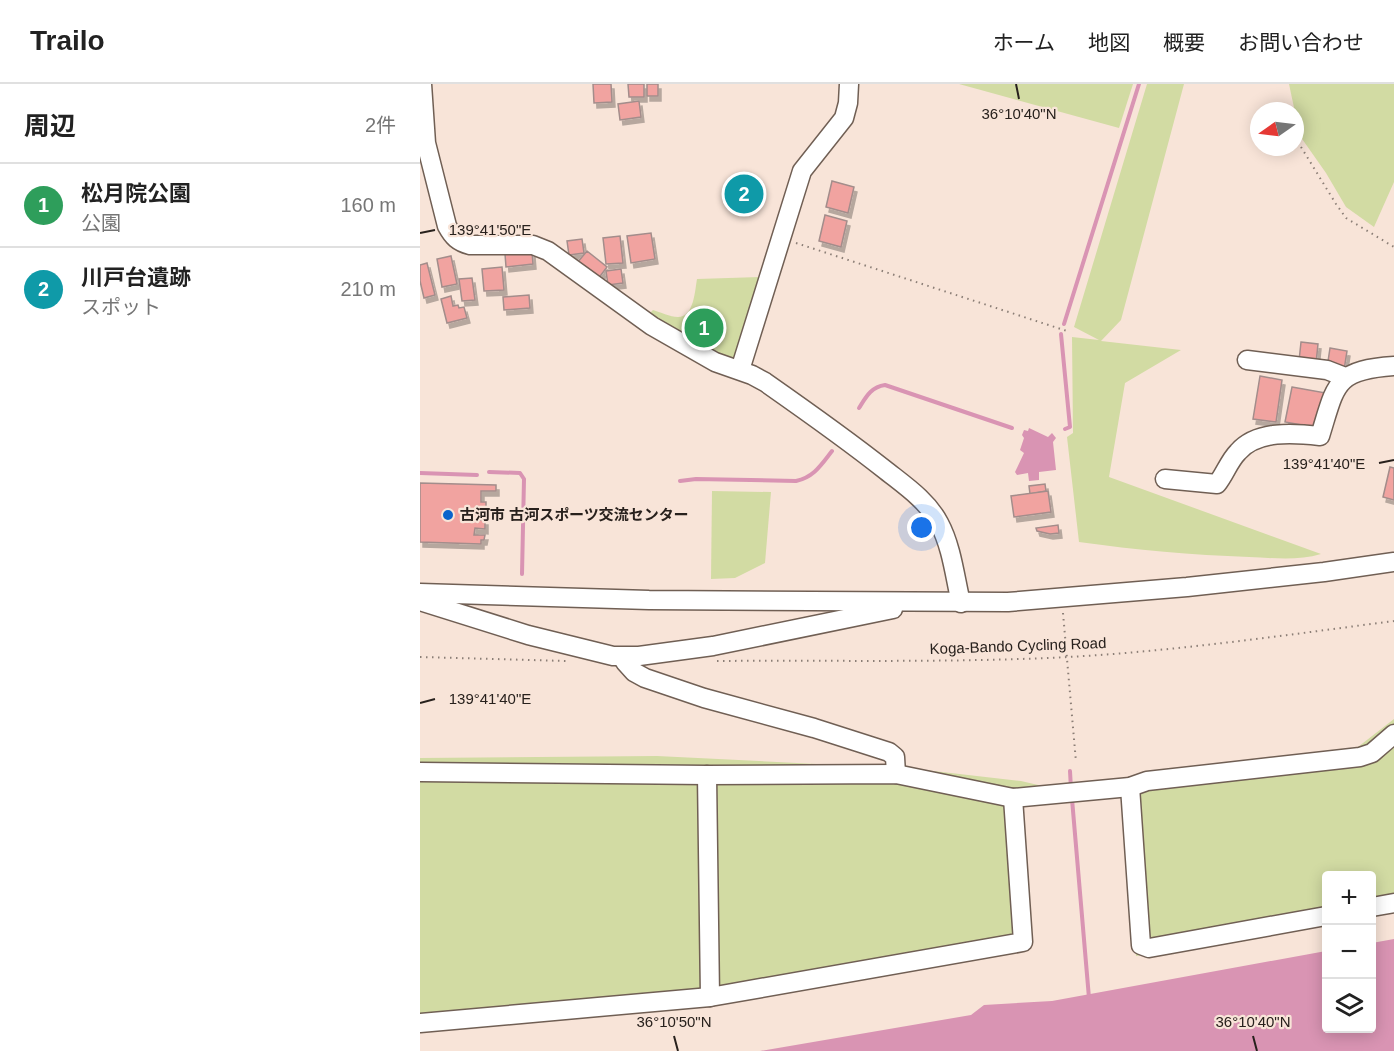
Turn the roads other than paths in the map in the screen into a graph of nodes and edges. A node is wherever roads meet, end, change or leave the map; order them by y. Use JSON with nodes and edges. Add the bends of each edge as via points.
{"nodes":[{"id":1,"x":849,"y":84,"type":"edge"},
{"id":2,"x":422,"y":88,"type":"edge"},
{"id":3,"x":1247,"y":360,"type":"dead end"},
{"id":4,"x":1394,"y":366,"type":"edge"},
{"id":5,"x":740,"y":370,"type":"junction"},
{"id":6,"x":1345,"y":377,"type":"junction"},
{"id":7,"x":1165,"y":478,"type":"dead end"},
{"id":8,"x":1394,"y":562,"type":"edge"},
{"id":9,"x":420,"y":593,"type":"edge"},
{"id":10,"x":420,"y":601,"type":"edge"},
{"id":11,"x":924,"y":603,"type":"junction"},
{"id":12,"x":961,"y":603,"type":"junction"},
{"id":13,"x":627,"y":657,"type":"junction"},
{"id":14,"x":1394,"y":734,"type":"edge"},
{"id":15,"x":420,"y":772,"type":"edge"},
{"id":16,"x":896,"y":774,"type":"junction"},
{"id":17,"x":707,"y":775,"type":"junction"},
{"id":18,"x":1130,"y":787,"type":"junction"},
{"id":19,"x":1013,"y":798,"type":"junction"},
{"id":20,"x":1394,"y":903,"type":"edge"},
{"id":21,"x":1376,"y":907,"type":"edge"},
{"id":22,"x":1322,"y":917,"type":"edge"},
{"id":23,"x":710,"y":997,"type":"junction"},
{"id":24,"x":420,"y":1023,"type":"edge"}],
"edges":[{"from":1,"to":5,"type":"street","via":[[844,118],[805,165]]},
{"from":2,"to":5,"type":"street","via":[[426,143],[452,236],[470,245],[533,245],[548,251],[652,326],[715,362]]},
{"from":3,"to":6,"type":"street","via":[[1327,370]]},
{"from":4,"to":6,"type":"street"},
{"from":5,"to":12,"type":"street","via":[[765,382],[855,446],[928,507],[946,539]]},
{"from":6,"to":7,"type":"street","via":[[1331,397],[1320,436],[1282,432],[1246,445],[1217,484]]},
{"from":8,"to":12,"type":"street","via":[[1187,587]]},
{"from":9,"to":11,"type":"street"},
{"from":10,"to":13,"type":"street","via":[[528,635]]},
{"from":11,"to":12,"type":"street"},
{"from":11,"to":13,"type":"street","via":[[713,646]]},
{"from":13,"to":16,"type":"street","via":[[625,662],[645,678],[889,752],[896,757]]},
{"from":14,"to":18,"type":"street","via":[[1372,753],[1360,757]]},
{"from":15,"to":17,"type":"street"},
{"from":16,"to":17,"type":"street"},
{"from":16,"to":19,"type":"street"},
{"from":17,"to":23,"type":"street"},
{"from":18,"to":19,"type":"street"},
{"from":18,"to":22,"type":"street","via":[[1141,945],[1149,948]]},
{"from":19,"to":23,"type":"street","via":[[1023,942]]},
{"from":20,"to":21,"type":"street"},
{"from":23,"to":24,"type":"street"}]}
